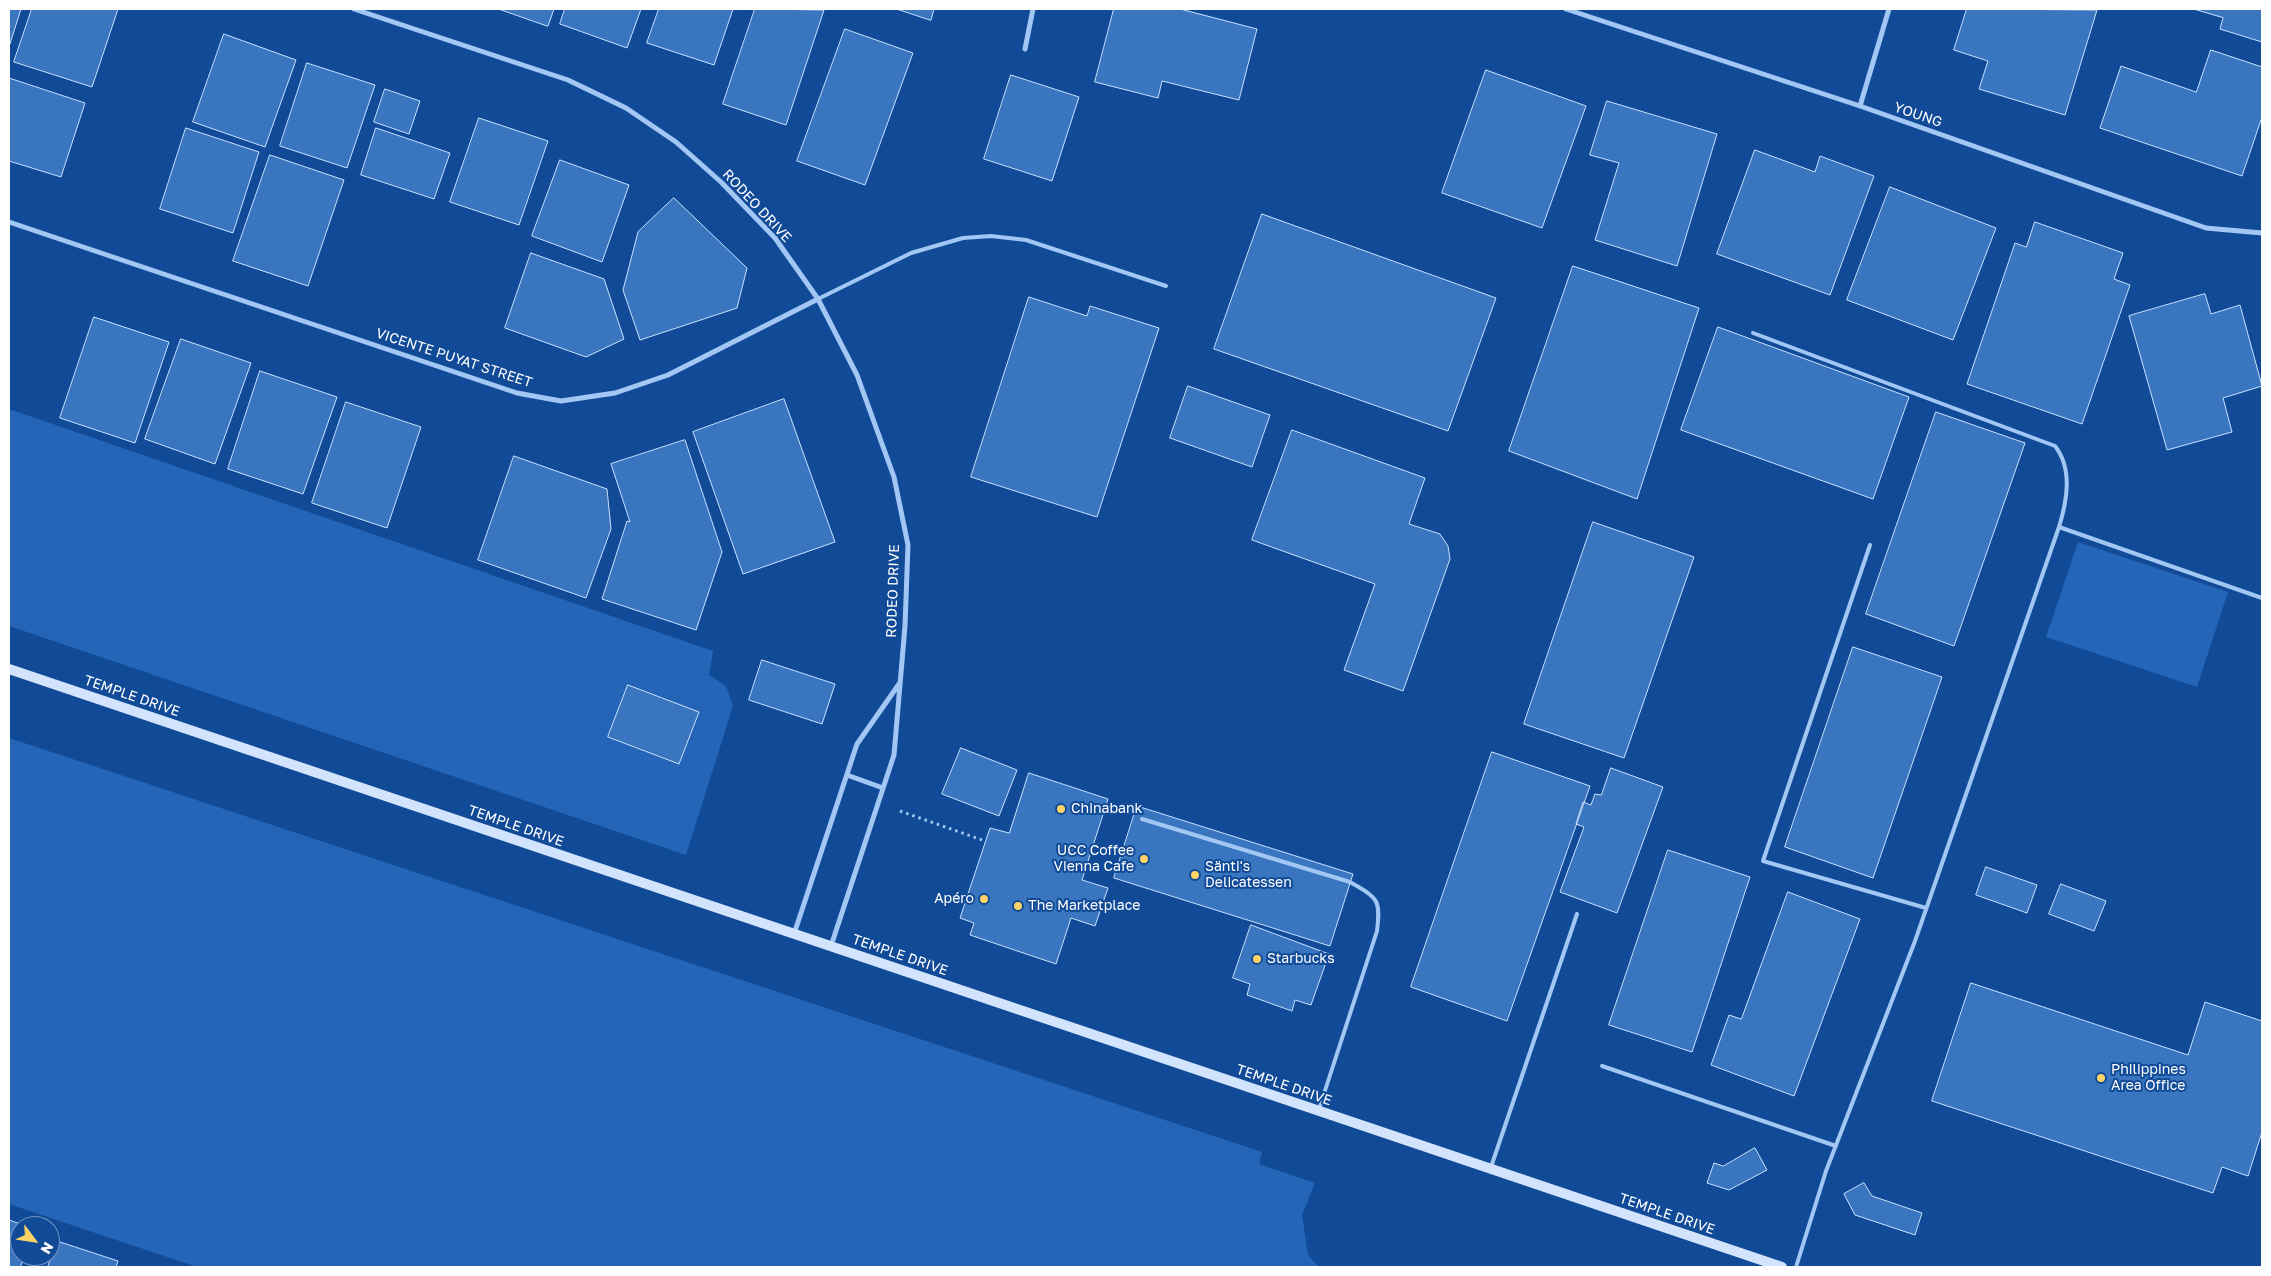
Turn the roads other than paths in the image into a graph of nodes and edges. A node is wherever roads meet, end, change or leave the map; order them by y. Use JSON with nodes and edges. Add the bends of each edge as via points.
{"nodes":[{"id":1,"x":354,"y":9,"type":"edge"},
{"id":2,"x":1033,"y":9,"type":"edge"},
{"id":3,"x":1566,"y":9,"type":"edge"},
{"id":4,"x":1889,"y":9,"type":"edge"},
{"id":5,"x":1025,"y":48,"type":"dead end"},
{"id":6,"x":1860,"y":106,"type":"junction"},
{"id":7,"x":9,"y":222,"type":"edge"},
{"id":8,"x":2262,"y":233,"type":"edge"},
{"id":9,"x":1166,"y":286,"type":"dead end"},
{"id":10,"x":818,"y":300,"type":"junction"},
{"id":11,"x":1753,"y":333,"type":"dead end"},
{"id":12,"x":2058,"y":527,"type":"junction"},
{"id":13,"x":1870,"y":545,"type":"dead end"},
{"id":14,"x":2262,"y":598,"type":"edge"},
{"id":15,"x":9,"y":669,"type":"edge"},
{"id":16,"x":900,"y":683,"type":"junction"},
{"id":17,"x":847,"y":776,"type":"junction"},
{"id":18,"x":883,"y":788,"type":"junction"},
{"id":19,"x":1142,"y":819,"type":"dead end"},
{"id":20,"x":1926,"y":908,"type":"junction"},
{"id":21,"x":1577,"y":914,"type":"dead end"},
{"id":22,"x":794,"y":934,"type":"junction"},
{"id":23,"x":832,"y":946,"type":"junction"},
{"id":24,"x":1602,"y":1066,"type":"dead end"},
{"id":25,"x":1319,"y":1111,"type":"junction"},
{"id":26,"x":1836,"y":1146,"type":"junction"},
{"id":27,"x":1490,"y":1169,"type":"junction"},
{"id":28,"x":1782,"y":1267,"type":"edge"},
{"id":29,"x":1796,"y":1267,"type":"edge"}],
"edges":[{"from":1,"to":10,"type":"street","name":"RODEO DRIVE","via":[[568,80],[626,108],[676,142],[722,182],[775,238]]},
{"from":2,"to":5,"type":"street"},
{"from":3,"to":6,"type":"street","name":"YOUNG"},
{"from":4,"to":6,"type":"street"},
{"from":6,"to":8,"type":"street","name":"YOUNG","via":[[2206,228]]},
{"from":7,"to":10,"type":"street","name":"VICENTE PUYAT STREET","via":[[517,393],[561,400],[615,393],[668,375]]},
{"from":9,"to":10,"type":"lane","name":"VICENTE PUYAT STREET","via":[[1026,240],[991,236],[963,238],[911,254]]},
{"from":10,"to":16,"type":"street","name":"RODEO DRIVE","via":[[857,375],[894,477],[908,545]]},
{"from":11,"to":12,"type":"lane","via":[[2055,446],[2062,455],[2066,482],[2066,505]]},
{"from":12,"to":14,"type":"lane"},
{"from":12,"to":20,"type":"lane"},
{"from":13,"to":20,"type":"lane","via":[[1763,860]]},
{"from":15,"to":22,"type":"street","name":"TEMPLE DRIVE"},
{"from":16,"to":17,"type":"street","via":[[857,744]]},
{"from":16,"to":18,"type":"street","name":"RODEO DRIVE","via":[[894,755]]},
{"from":17,"to":18,"type":"street"},
{"from":17,"to":22,"type":"street"},
{"from":18,"to":23,"type":"street","name":"RODEO DRIVE"},
{"from":19,"to":25,"type":"lane","via":[[1350,882],[1372,895],[1380,910],[1377,930]]},
{"from":20,"to":26,"type":"lane"},
{"from":21,"to":27,"type":"lane"},
{"from":22,"to":23,"type":"street","name":"TEMPLE DRIVE"},
{"from":23,"to":25,"type":"street","name":"TEMPLE DRIVE"},
{"from":24,"to":26,"type":"lane"},
{"from":25,"to":27,"type":"street","name":"TEMPLE DRIVE"},
{"from":26,"to":29,"type":"lane"},
{"from":27,"to":28,"type":"street","name":"TEMPLE DRIVE"}]}
